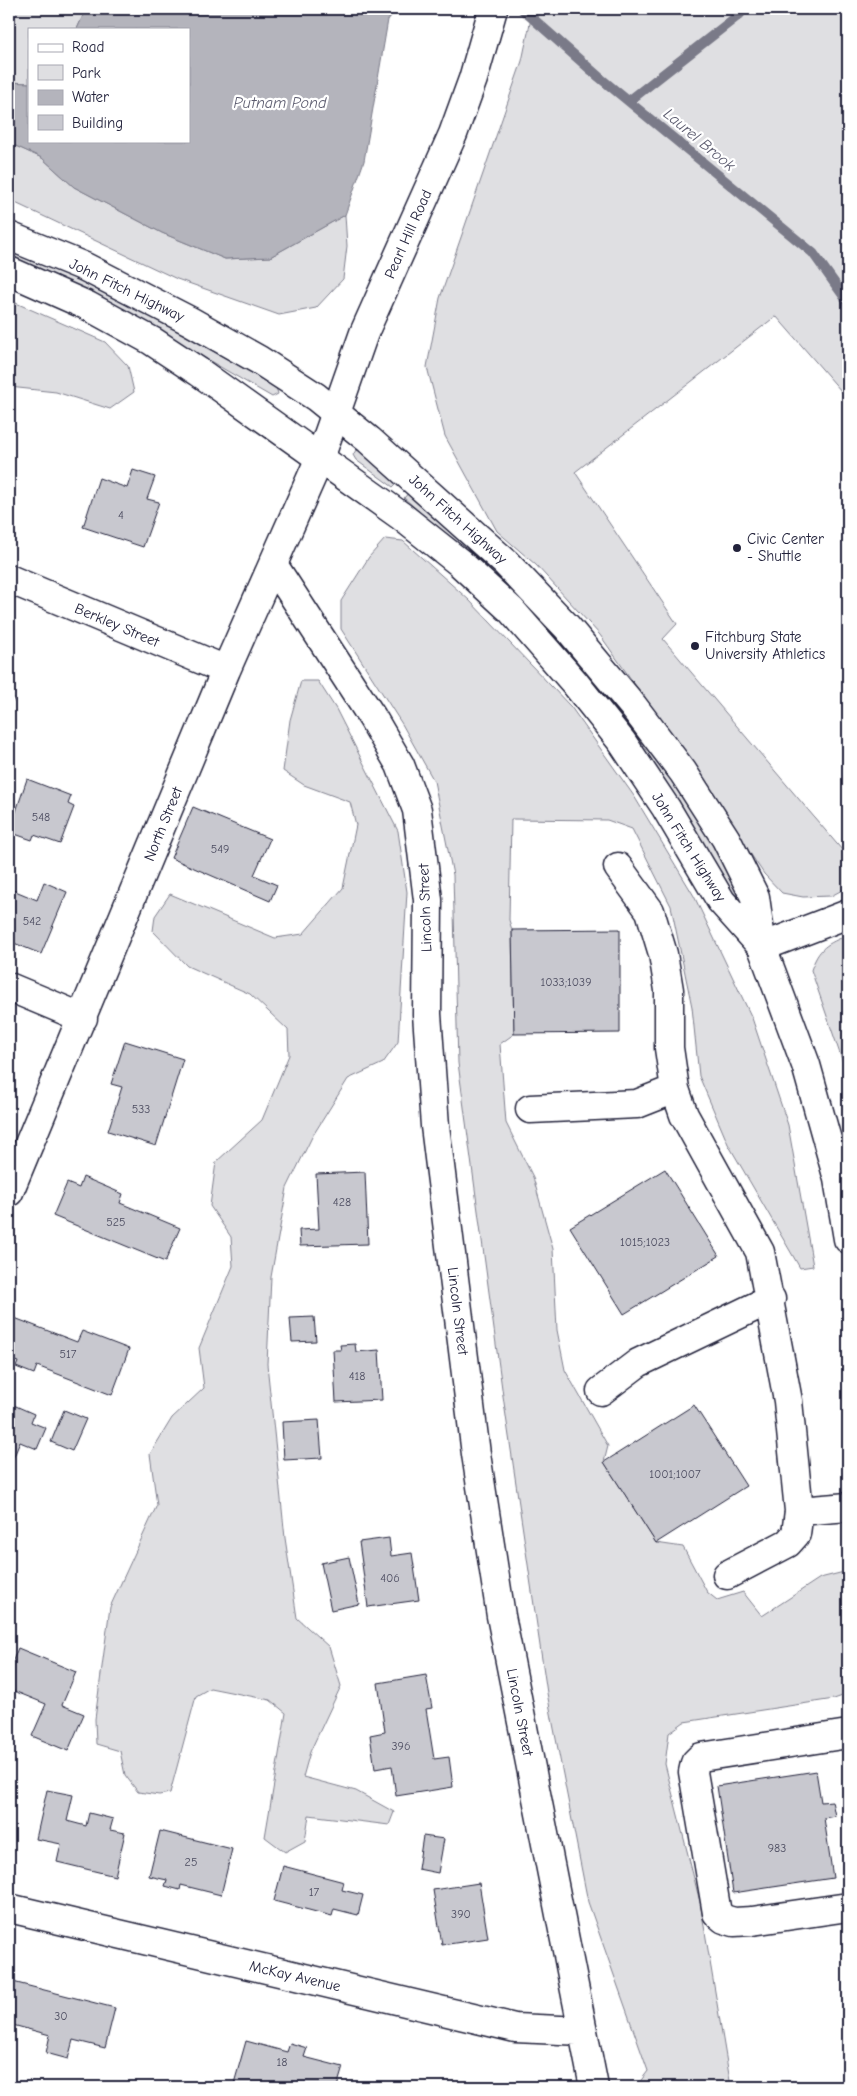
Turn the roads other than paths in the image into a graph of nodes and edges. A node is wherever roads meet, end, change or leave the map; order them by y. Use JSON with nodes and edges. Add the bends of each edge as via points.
{"nodes":[{"id":1,"x":493,"y":9,"type":"edge"},
{"id":2,"x":9,"y":236,"type":"edge"},
{"id":3,"x":9,"y":270,"type":"edge"},
{"id":4,"x":336,"y":412,"type":"junction"},
{"id":5,"x":320,"y":458,"type":"junction"},
{"id":6,"x":274,"y":566,"type":"junction"},
{"id":7,"x":9,"y":580,"type":"edge"},
{"id":8,"x":226,"y":670,"type":"junction"},
{"id":9,"x":618,"y":866,"type":"dead end"},
{"id":10,"x":848,"y":914,"type":"edge"},
{"id":11,"x":762,"y":947,"type":"junction"},
{"id":12,"x":9,"y":987,"type":"edge"},
{"id":13,"x":83,"y":1018,"type":"junction"},
{"id":14,"x":675,"y":1089,"type":"junction"},
{"id":15,"x":530,"y":1109,"type":"dead end"},
{"id":16,"x":9,"y":1192,"type":"edge"},
{"id":17,"x":848,"y":1239,"type":"edge"},
{"id":18,"x":771,"y":1299,"type":"junction"},
{"id":19,"x":601,"y":1391,"type":"dead end"},
{"id":20,"x":848,"y":1507,"type":"edge"},
{"id":21,"x":799,"y":1511,"type":"junction"},
{"id":22,"x":727,"y":1575,"type":"dead end"},
{"id":23,"x":848,"y":1734,"type":"edge"},
{"id":24,"x":848,"y":1907,"type":"edge"},
{"id":25,"x":9,"y":1908,"type":"edge"},
{"id":26,"x":583,"y":2031,"type":"junction"},
{"id":27,"x":594,"y":2087,"type":"edge"}],
"edges":[{"from":1,"to":4,"type":"street","name":"Pearl Hill Road","via":[[483,48],[452,134],[364,333]]},
{"from":2,"to":4,"type":"street","name":"John Fitch Highway","via":[[85,267],[190,321],[259,360]]},
{"from":3,"to":5,"type":"street","name":"John Fitch Highway","via":[[88,306],[152,341]]},
{"from":4,"to":5,"type":"street","name":"Pearl Hill Road"},
{"from":4,"to":11,"type":"street","name":"John Fitch Highway","via":[[505,562],[567,627],[633,706],[683,772],[726,839],[755,897]]},
{"from":5,"to":6,"type":"street","name":"North Street"},
{"from":5,"to":11,"type":"street","name":"John Fitch Highway","via":[[401,516],[460,563],[511,610],[622,742],[721,901]]},
{"from":6,"to":8,"type":"street","name":"North Street"},
{"from":6,"to":26,"type":"street","name":"Lincoln Street","via":[[377,725],[400,765],[417,810],[428,900],[428,1022],[435,1126],[476,1454],[501,1616]]},
{"from":7,"to":8,"type":"street","name":"Berkley Street"},
{"from":8,"to":13,"type":"street","name":"North Street"},
{"from":9,"to":14,"type":"street","via":[[650,911],[663,954],[669,990],[669,1048]]},
{"from":10,"to":11,"type":"street"},
{"from":11,"to":17,"type":"street","name":"John Fitch Highway","via":[[806,1065],[838,1179]]},
{"from":12,"to":13,"type":"street"},
{"from":13,"to":16,"type":"street","name":"North Street"},
{"from":14,"to":15,"type":"street","via":[[637,1104]]},
{"from":14,"to":18,"type":"street","via":[[684,1115],[760,1252]]},
{"from":18,"to":19,"type":"street","via":[[638,1363]]},
{"from":18,"to":21,"type":"street","via":[[788,1401]]},
{"from":20,"to":21,"type":"street"},
{"from":21,"to":22,"type":"street","via":[[796,1534],[788,1543]]},
{"from":23,"to":24,"type":"street","via":[[701,1757],[693,1772],[717,1913],[734,1922]]},
{"from":25,"to":26,"type":"street","name":"McKay Avenue","via":[[515,2028]]},
{"from":26,"to":27,"type":"street","name":"Lincoln Street"}]}
